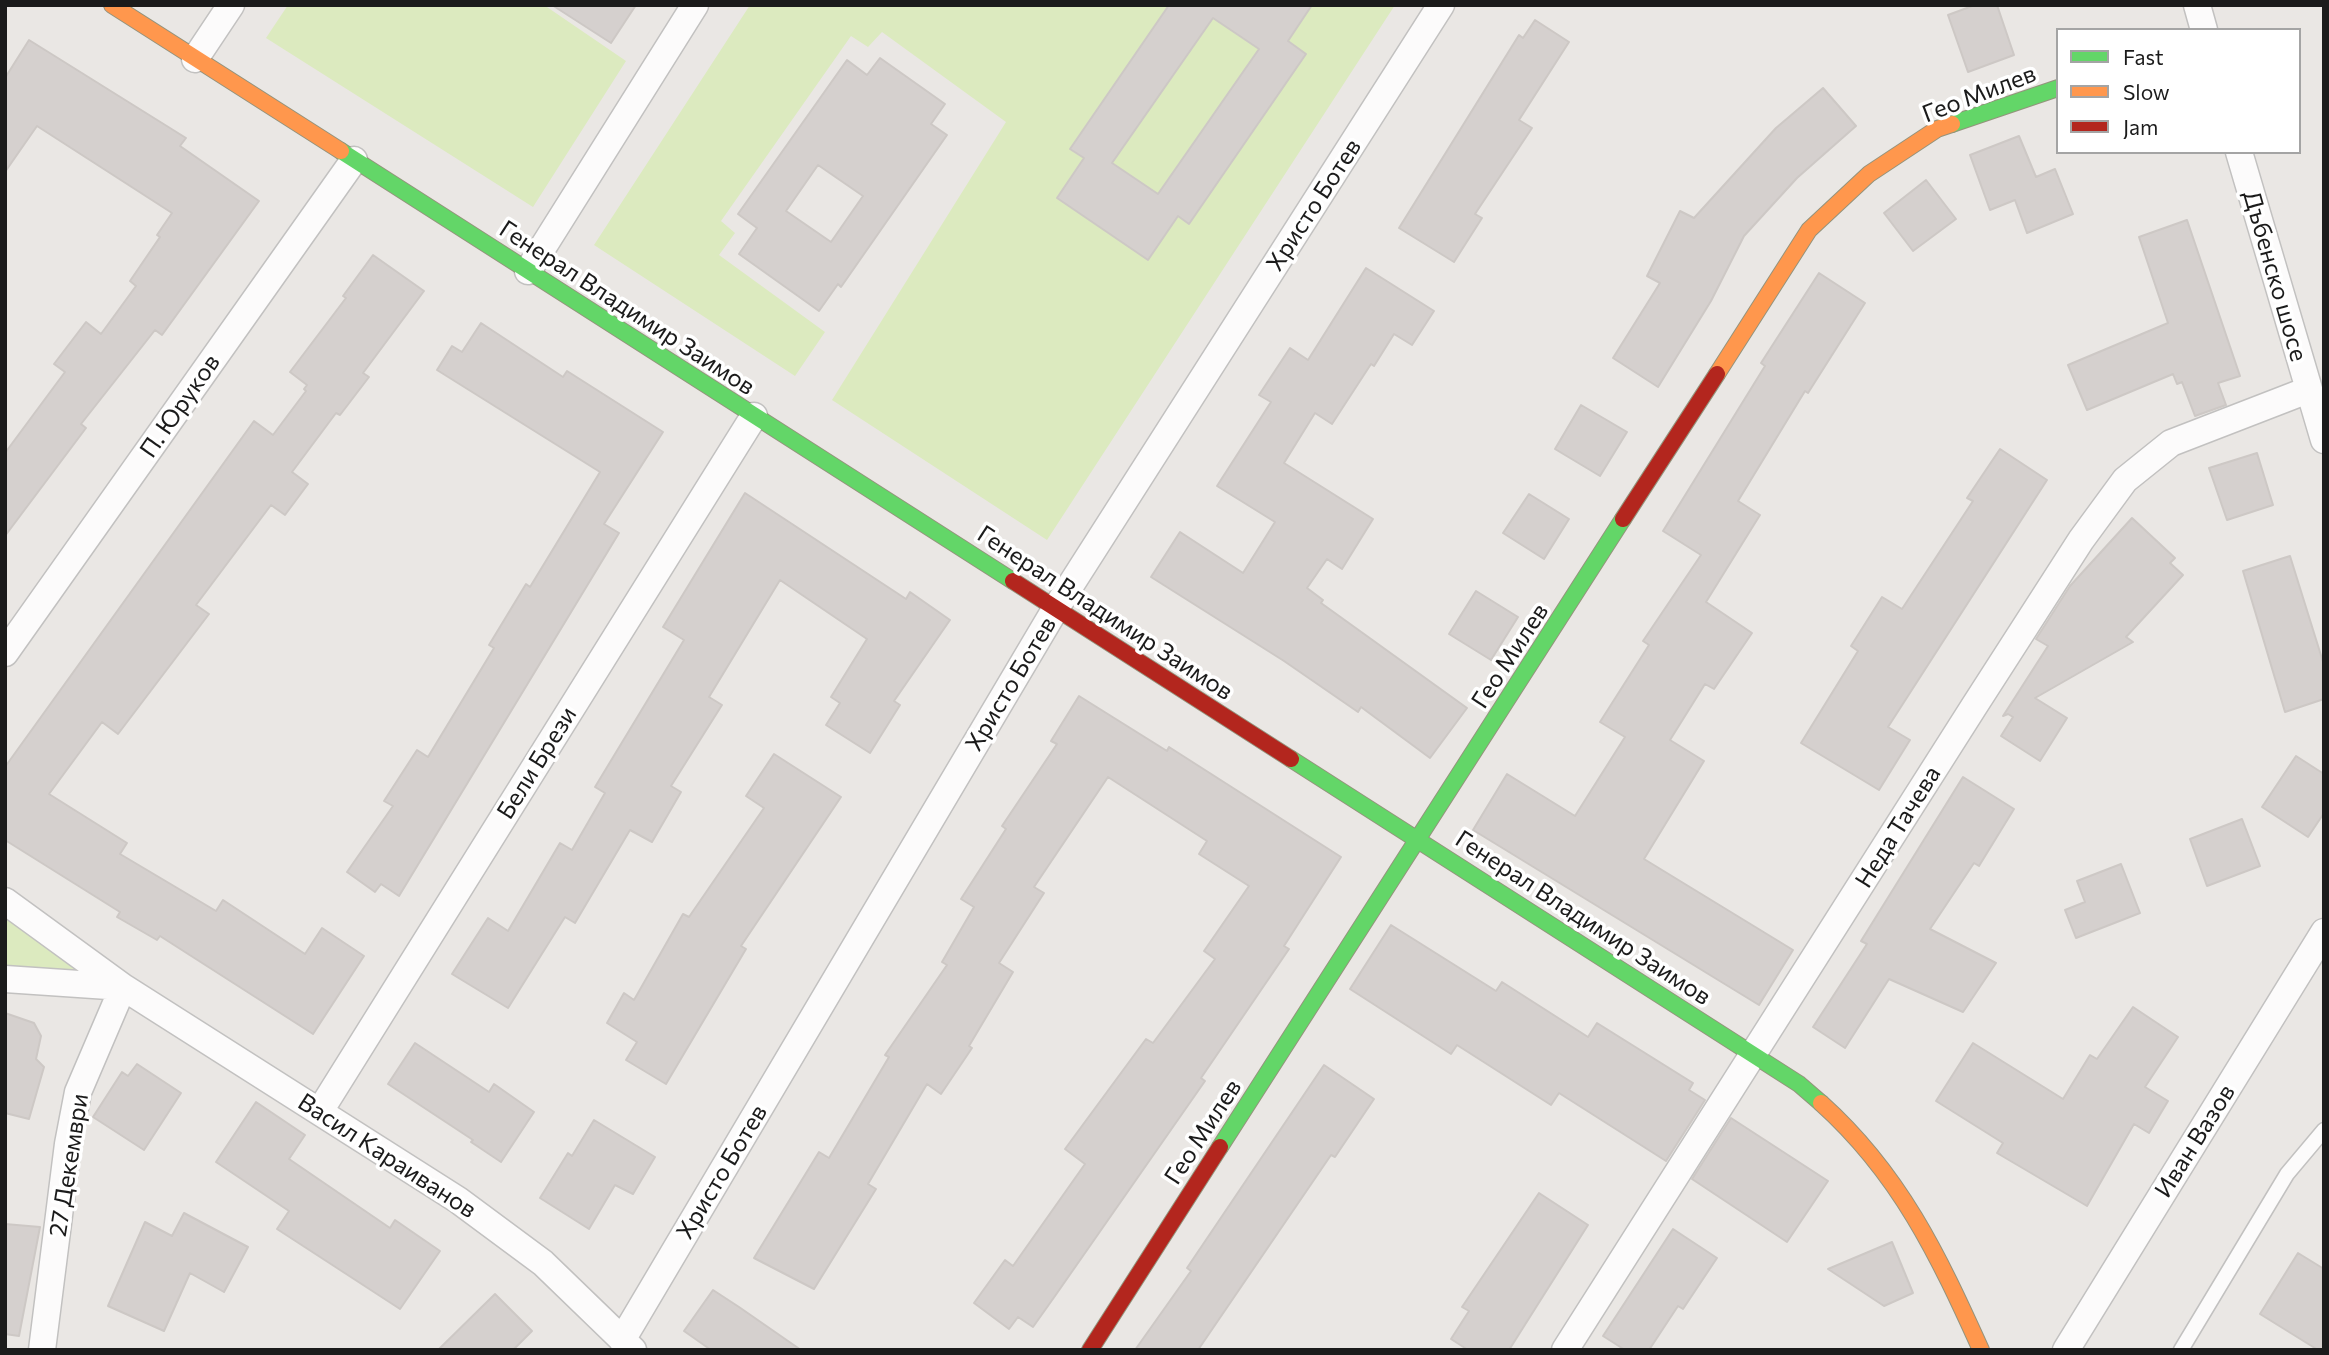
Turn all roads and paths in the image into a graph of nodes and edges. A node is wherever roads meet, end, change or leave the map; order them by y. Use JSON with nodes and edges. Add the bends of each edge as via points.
{"nodes":[{"id":1,"x":112,"y":5,"type":"edge"},
{"id":2,"x":231,"y":5,"type":"edge"},
{"id":3,"x":695,"y":5,"type":"edge"},
{"id":4,"x":1441,"y":5,"type":"edge"},
{"id":5,"x":2197,"y":5,"type":"edge"},
{"id":6,"x":2203,"y":28,"type":"edge"},
{"id":7,"x":195,"y":59,"type":"junction"},
{"id":8,"x":2056,"y":89,"type":"edge"},
{"id":9,"x":2240,"y":154,"type":"edge"},
{"id":10,"x":354,"y":160,"type":"junction"},
{"id":11,"x":528,"y":271,"type":"junction"},
{"id":12,"x":2308,"y":390,"type":"junction"},
{"id":13,"x":754,"y":416,"type":"junction"},
{"id":14,"x":2324,"y":440,"type":"edge"},
{"id":15,"x":1056,"y":608,"type":"junction"},
{"id":16,"x":5,"y":653,"type":"edge"},
{"id":17,"x":1419,"y":839,"type":"junction"},
{"id":18,"x":5,"y":901,"type":"edge"},
{"id":19,"x":2324,"y":932,"type":"edge"},
{"id":20,"x":5,"y":979,"type":"edge"},
{"id":21,"x":123,"y":987,"type":"junction"},
{"id":22,"x":1755,"y":1055,"type":"junction"},
{"id":23,"x":320,"y":1111,"type":"junction"},
{"id":24,"x":2324,"y":1130,"type":"edge"},
{"id":25,"x":628,"y":1345,"type":"edge"},
{"id":26,"x":42,"y":1350,"type":"edge"},
{"id":27,"x":1090,"y":1350,"type":"edge"},
{"id":28,"x":1565,"y":1350,"type":"edge"},
{"id":29,"x":1981,"y":1350,"type":"edge"},
{"id":30,"x":2066,"y":1350,"type":"edge"},
{"id":31,"x":2180,"y":1350,"type":"edge"}],
"edges":[{"from":1,"to":7,"type":"street","name":"Генерал Владимир Заимов"},
{"from":2,"to":7,"type":"street"},
{"from":3,"to":11,"type":"street"},
{"from":4,"to":15,"type":"street","name":"Христо Ботев"},
{"from":5,"to":6,"type":"street"},
{"from":7,"to":10,"type":"street","name":"Генерал Владимир Заимов"},
{"from":8,"to":17,"type":"street","name":"Гео Милев","via":[[1937,129],[1869,174],[1809,230]]},
{"from":9,"to":12,"type":"street","name":"Дъбенско шосе"},
{"from":10,"to":11,"type":"street","name":"Генерал Владимир Заимов"},
{"from":10,"to":16,"type":"street","name":"П. Юруков"},
{"from":11,"to":13,"type":"street","name":"Генерал Владимир Заимов"},
{"from":12,"to":14,"type":"street","name":"Дъбенско шосе"},
{"from":12,"to":22,"type":"street","name":"Неда Тачева","via":[[2171,443],[2125,480],[1980,696]]},
{"from":13,"to":15,"type":"street","name":"Генерал Владимир Заимов"},
{"from":13,"to":23,"type":"street","name":"Бели Брези"},
{"from":15,"to":17,"type":"street","name":"Генерал Владимир Заимов"},
{"from":15,"to":25,"type":"street","name":"Христо Ботев"},
{"from":17,"to":22,"type":"street","name":"Генерал Владимир Заимов"},
{"from":17,"to":27,"type":"street","name":"Гео Милев"},
{"from":18,"to":21,"type":"street","name":"Васил Караиванов"},
{"from":19,"to":30,"type":"street","name":"Иван Вазов"},
{"from":20,"to":21,"type":"street","name":"Васил Караиванов"},
{"from":21,"to":23,"type":"street","name":"Васил Караиванов"},
{"from":21,"to":26,"type":"street","name":"27 Декември","via":[[78,1092]]},
{"from":22,"to":28,"type":"street","name":"Неда Тачева"},
{"from":22,"to":29,"type":"street","name":"Генерал Владимир Заимов","via":[[1832,1113],[1906,1199],[1934,1247]]},
{"from":23,"to":25,"type":"street","name":"Васил Караиванов","via":[[458,1200],[543,1263]]},
{"from":24,"to":31,"type":"lane","via":[[2287,1174]]}]}
